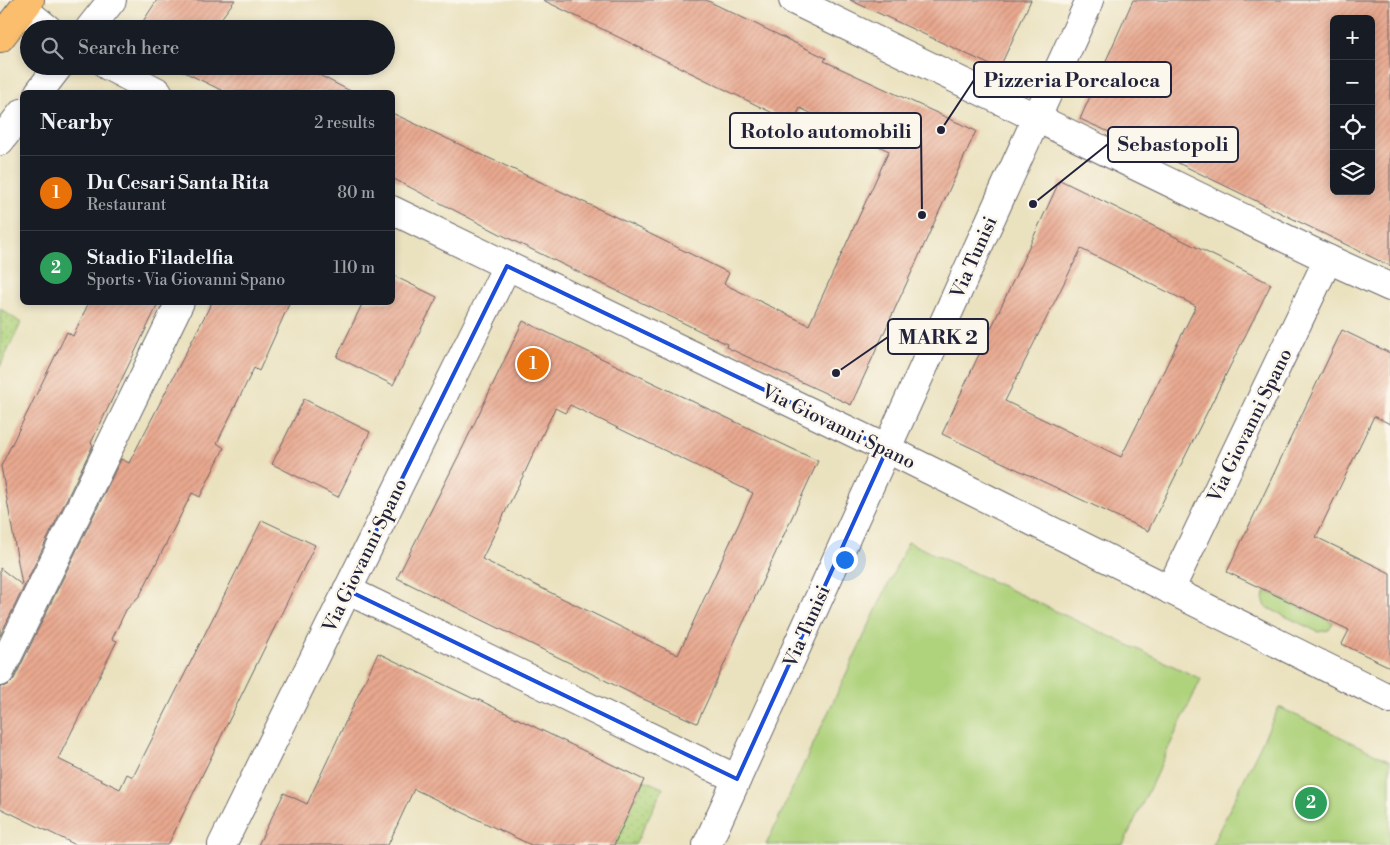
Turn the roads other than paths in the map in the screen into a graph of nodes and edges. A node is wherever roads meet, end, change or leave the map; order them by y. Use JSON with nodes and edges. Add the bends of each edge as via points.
{"nodes":[{"id":1,"x":112,"y":0,"type":"edge"},
{"id":2,"x":793,"y":0,"type":"edge"},
{"id":3,"x":1090,"y":0,"type":"edge"},
{"id":4,"x":27,"y":4,"type":"edge"},
{"id":5,"x":40,"y":20,"type":"edge"},
{"id":6,"x":96,"y":20,"type":"edge"},
{"id":7,"x":0,"y":38,"type":"edge"},
{"id":8,"x":52,"y":75,"type":"edge"},
{"id":9,"x":125,"y":75,"type":"edge"},
{"id":10,"x":41,"y":90,"type":"edge"},
{"id":11,"x":154,"y":90,"type":"edge"},
{"id":12,"x":20,"y":116,"type":"edge"},
{"id":13,"x":1036,"y":118,"type":"junction"},
{"id":14,"x":0,"y":141,"type":"edge"},
{"id":15,"x":395,"y":211,"type":"edge"},
{"id":16,"x":1328,"y":259,"type":"junction"},
{"id":17,"x":507,"y":266,"type":"junction"},
{"id":18,"x":1390,"y":287,"type":"edge"},
{"id":19,"x":179,"y":305,"type":"edge"},
{"id":20,"x":887,"y":449,"type":"junction"},
{"id":21,"x":347,"y":590,"type":"junction"},
{"id":22,"x":1170,"y":590,"type":"junction"},
{"id":23,"x":0,"y":672,"type":"edge"},
{"id":24,"x":1390,"y":699,"type":"edge"},
{"id":25,"x":737,"y":779,"type":"junction"},
{"id":26,"x":222,"y":845,"type":"edge"},
{"id":27,"x":707,"y":845,"type":"edge"}],
"edges":[{"from":1,"to":6,"type":"street"},
{"from":2,"to":13,"type":"street"},
{"from":3,"to":13,"type":"street","name":"Via Tunisi"},
{"from":4,"to":5,"type":"street"},
{"from":4,"to":7,"type":"main road"},
{"from":8,"to":10,"type":"street"},
{"from":9,"to":11,"type":"street"},
{"from":12,"to":14,"type":"street"},
{"from":13,"to":16,"type":"street"},
{"from":13,"to":20,"type":"street","name":"Via Tunisi"},
{"from":15,"to":17,"type":"street","name":"Via Giovanni Spano"},
{"from":16,"to":18,"type":"street"},
{"from":16,"to":22,"type":"street","name":"Via Giovanni Spano"},
{"from":17,"to":20,"type":"street","name":"Via Giovanni Spano"},
{"from":17,"to":21,"type":"street","name":"Via Giovanni Spano"},
{"from":19,"to":23,"type":"street"},
{"from":20,"to":22,"type":"street","name":"Via Giovanni Spano"},
{"from":20,"to":25,"type":"street","name":"Via Tunisi"},
{"from":21,"to":25,"type":"street"},
{"from":21,"to":26,"type":"street","name":"Via Giovanni Spano"},
{"from":22,"to":24,"type":"street","name":"Via Giovanni Spano"},
{"from":25,"to":27,"type":"street","name":"Via Tunisi"}]}
